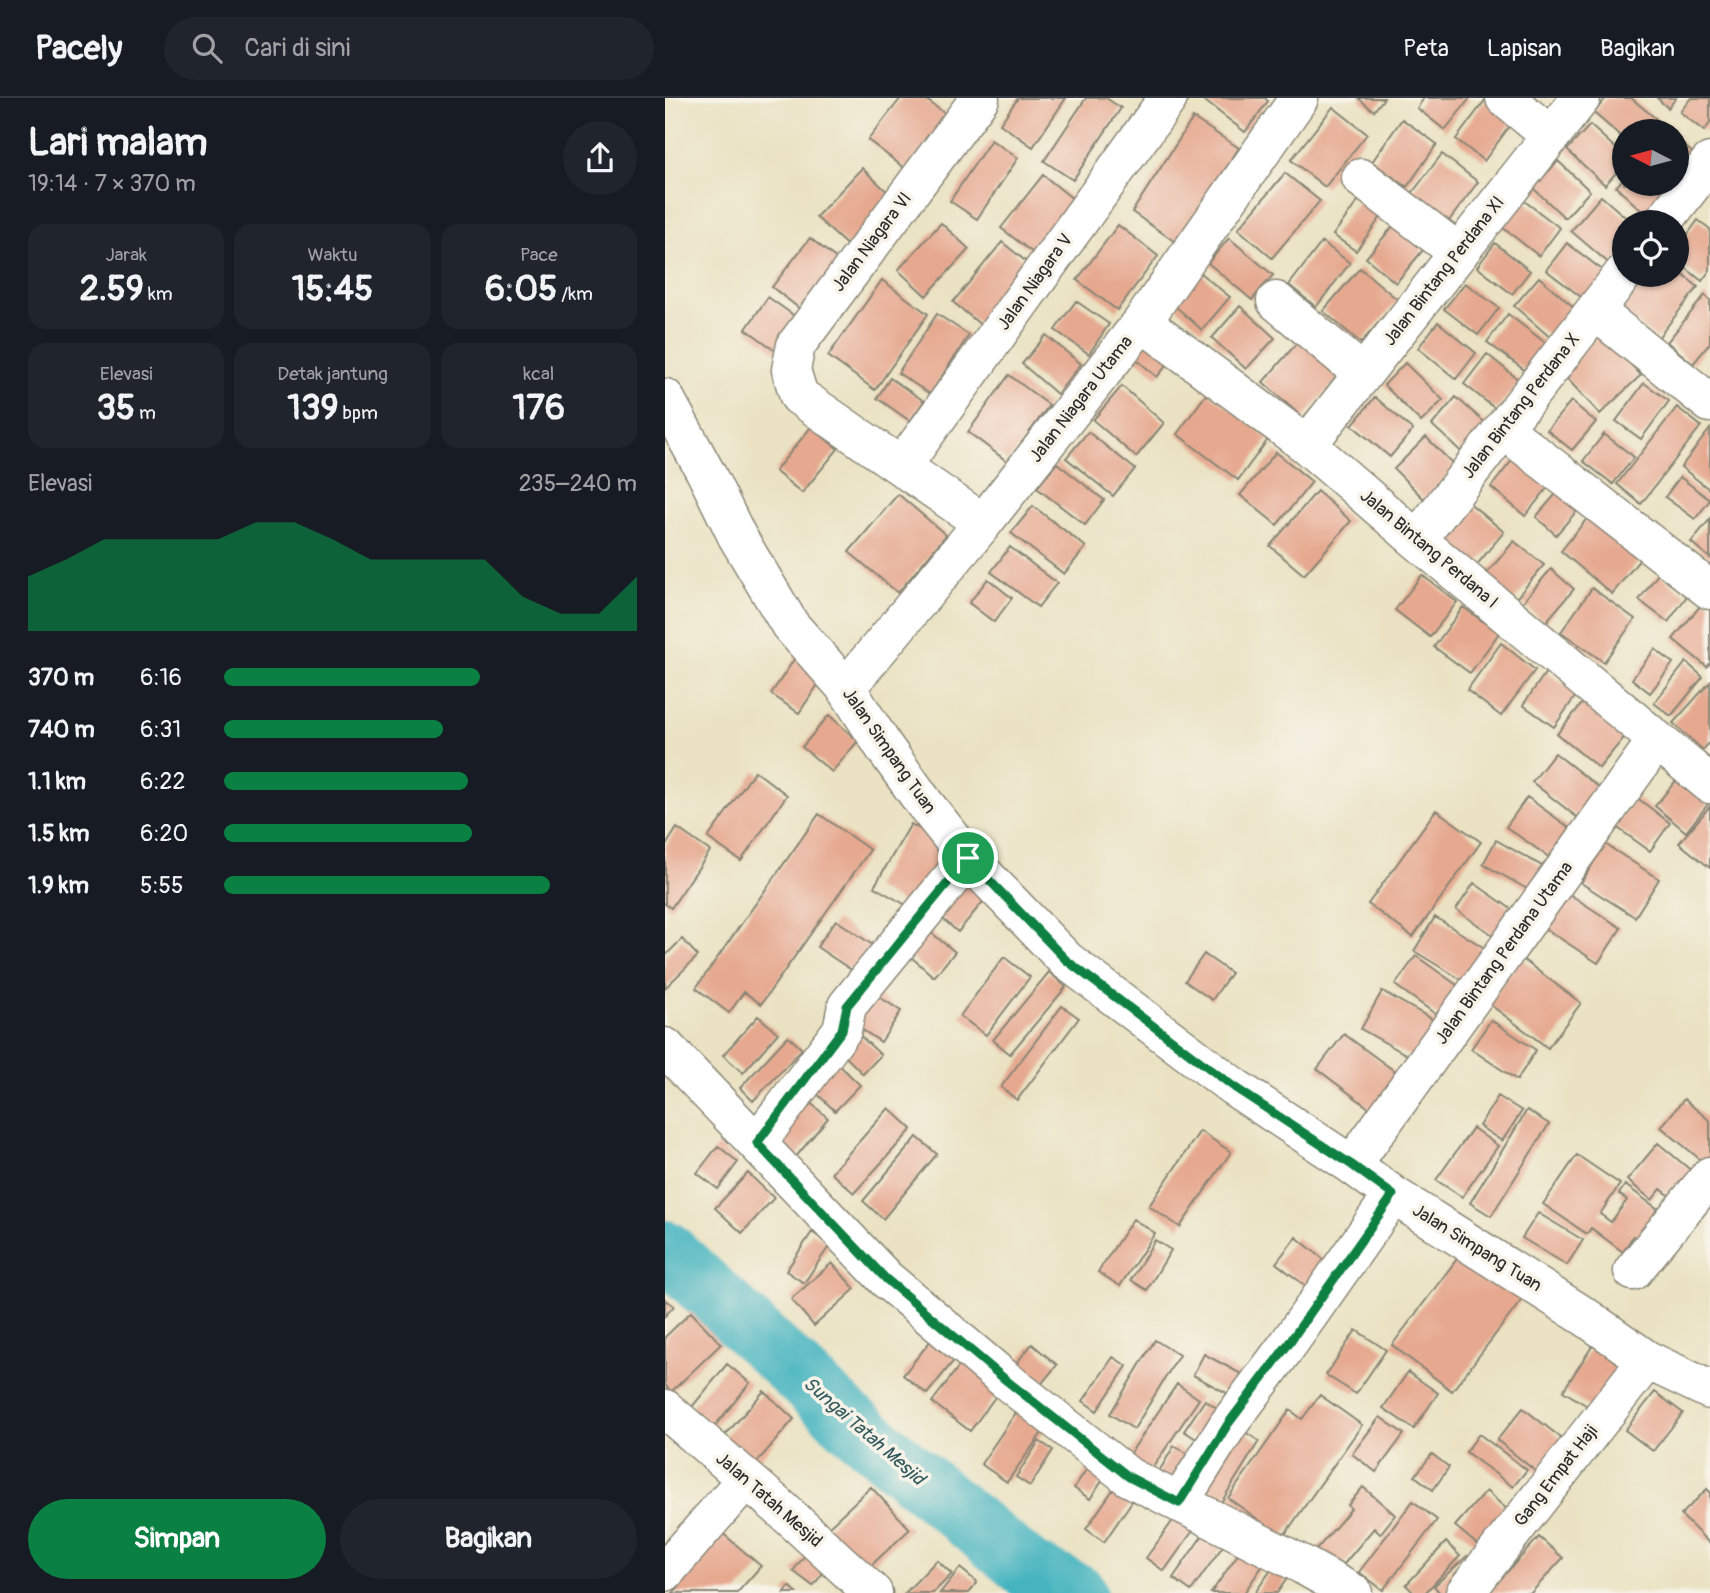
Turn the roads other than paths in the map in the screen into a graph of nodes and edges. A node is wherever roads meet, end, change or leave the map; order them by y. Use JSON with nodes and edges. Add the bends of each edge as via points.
{"nodes":[{"id":1,"x":980,"y":98,"type":"edge"},
{"id":2,"x":1168,"y":98,"type":"edge"},
{"id":3,"x":1299,"y":98,"type":"edge"},
{"id":4,"x":1505,"y":98,"type":"edge"},
{"id":5,"x":1581,"y":98,"type":"edge"},
{"id":6,"x":1551,"y":136,"type":"junction"},
{"id":7,"x":1361,"y":178,"type":"dead end"},
{"id":8,"x":1703,"y":186,"type":"edge"},
{"id":9,"x":1676,"y":210,"type":"edge"},
{"id":10,"x":1459,"y":253,"type":"junction"},
{"id":11,"x":1613,"y":287,"type":"edge"},
{"id":12,"x":1276,"y":301,"type":"dead end"},
{"id":13,"x":1595,"y":311,"type":"junction"},
{"id":14,"x":1142,"y":322,"type":"junction"},
{"id":15,"x":1363,"y":374,"type":"junction"},
{"id":16,"x":665,"y":398,"type":"edge"},
{"id":17,"x":1710,"y":403,"type":"edge"},
{"id":18,"x":1503,"y":429,"type":"junction"},
{"id":19,"x":1307,"y":444,"type":"junction"},
{"id":20,"x":902,"y":466,"type":"junction"},
{"id":21,"x":983,"y":523,"type":"junction"},
{"id":22,"x":1417,"y":540,"type":"junction"},
{"id":23,"x":1710,"y":590,"type":"edge"},
{"id":24,"x":846,"y":688,"type":"junction"},
{"id":25,"x":1657,"y":740,"type":"junction"},
{"id":26,"x":1710,"y":785,"type":"edge"},
{"id":27,"x":968,"y":858,"type":"junction"},
{"id":28,"x":665,"y":1047,"type":"edge"},
{"id":29,"x":757,"y":1143,"type":"junction"},
{"id":30,"x":1352,"y":1165,"type":"junction"},
{"id":31,"x":1710,"y":1176,"type":"edge"},
{"id":32,"x":1393,"y":1195,"type":"junction"},
{"id":33,"x":1633,"y":1271,"type":"dead end"},
{"id":34,"x":1647,"y":1360,"type":"junction"},
{"id":35,"x":1710,"y":1390,"type":"edge"},
{"id":36,"x":665,"y":1409,"type":"edge"},
{"id":37,"x":746,"y":1479,"type":"junction"},
{"id":38,"x":1179,"y":1503,"type":"junction"},
{"id":39,"x":665,"y":1572,"type":"edge"},
{"id":40,"x":873,"y":1593,"type":"edge"},
{"id":41,"x":1353,"y":1593,"type":"edge"},
{"id":42,"x":1465,"y":1593,"type":"edge"}],
"edges":[{"from":1,"to":20,"type":"street","name":"Jalan Niagara VI","via":[[796,345],[791,370],[799,396]]},
{"from":2,"to":20,"type":"street","name":"Jalan Niagara V"},
{"from":3,"to":14,"type":"street","name":"Jalan Niagara Utama"},
{"from":4,"to":6,"type":"street"},
{"from":5,"to":6,"type":"street","name":"Jalan Bintang Perdana XI"},
{"from":6,"to":10,"type":"street","name":"Jalan Bintang Perdana XI"},
{"from":7,"to":10,"type":"street"},
{"from":8,"to":9,"type":"street"},
{"from":10,"to":15,"type":"street","name":"Jalan Bintang Perdana XI"},
{"from":11,"to":13,"type":"street","name":"Jalan Bintang Perdana X"},
{"from":12,"to":15,"type":"street"},
{"from":13,"to":17,"type":"street"},
{"from":13,"to":18,"type":"street","name":"Jalan Bintang Perdana X"},
{"from":14,"to":19,"type":"street","name":"Jalan Bintang Perdana I"},
{"from":14,"to":21,"type":"street","name":"Jalan Niagara Utama"},
{"from":15,"to":19,"type":"street","name":"Jalan Bintang Perdana XI"},
{"from":16,"to":24,"type":"street","name":"Jalan Simpang Tuan","via":[[790,625]]},
{"from":18,"to":22,"type":"street","name":"Jalan Bintang Perdana X"},
{"from":18,"to":23,"type":"street"},
{"from":19,"to":22,"type":"street","name":"Jalan Bintang Perdana I"},
{"from":20,"to":21,"type":"street"},
{"from":21,"to":24,"type":"street","name":"Jalan Niagara Utama"},
{"from":22,"to":25,"type":"street","name":"Jalan Bintang Perdana I"},
{"from":24,"to":27,"type":"street","name":"Jalan Simpang Tuan","via":[[892,759]]},
{"from":25,"to":26,"type":"street","name":"Jalan Bintang Perdana I"},
{"from":25,"to":30,"type":"street","name":"Jalan Bintang Perdana Utama"},
{"from":27,"to":29,"type":"street","via":[[847,1006],[842,1030]]},
{"from":27,"to":30,"type":"street","name":"Jalan Simpang Tuan","via":[[1066,960],[1234,1087]]},
{"from":28,"to":29,"type":"street"},
{"from":29,"to":38,"type":"street","via":[[886,1279],[1129,1477]]},
{"from":30,"to":32,"type":"street","name":"Jalan Simpang Tuan"},
{"from":31,"to":33,"type":"street"},
{"from":32,"to":34,"type":"street","name":"Jalan Simpang Tuan"},
{"from":32,"to":38,"type":"street","via":[[1228,1424]]},
{"from":34,"to":35,"type":"street","name":"Jalan Simpang Tuan"},
{"from":34,"to":42,"type":"street","name":"Gang Empat Haji"},
{"from":36,"to":37,"type":"street","name":"Jalan Tatah Mesjid"},
{"from":37,"to":39,"type":"street"},
{"from":37,"to":40,"type":"street","name":"Jalan Tatah Mesjid"},
{"from":38,"to":41,"type":"street"}]}
